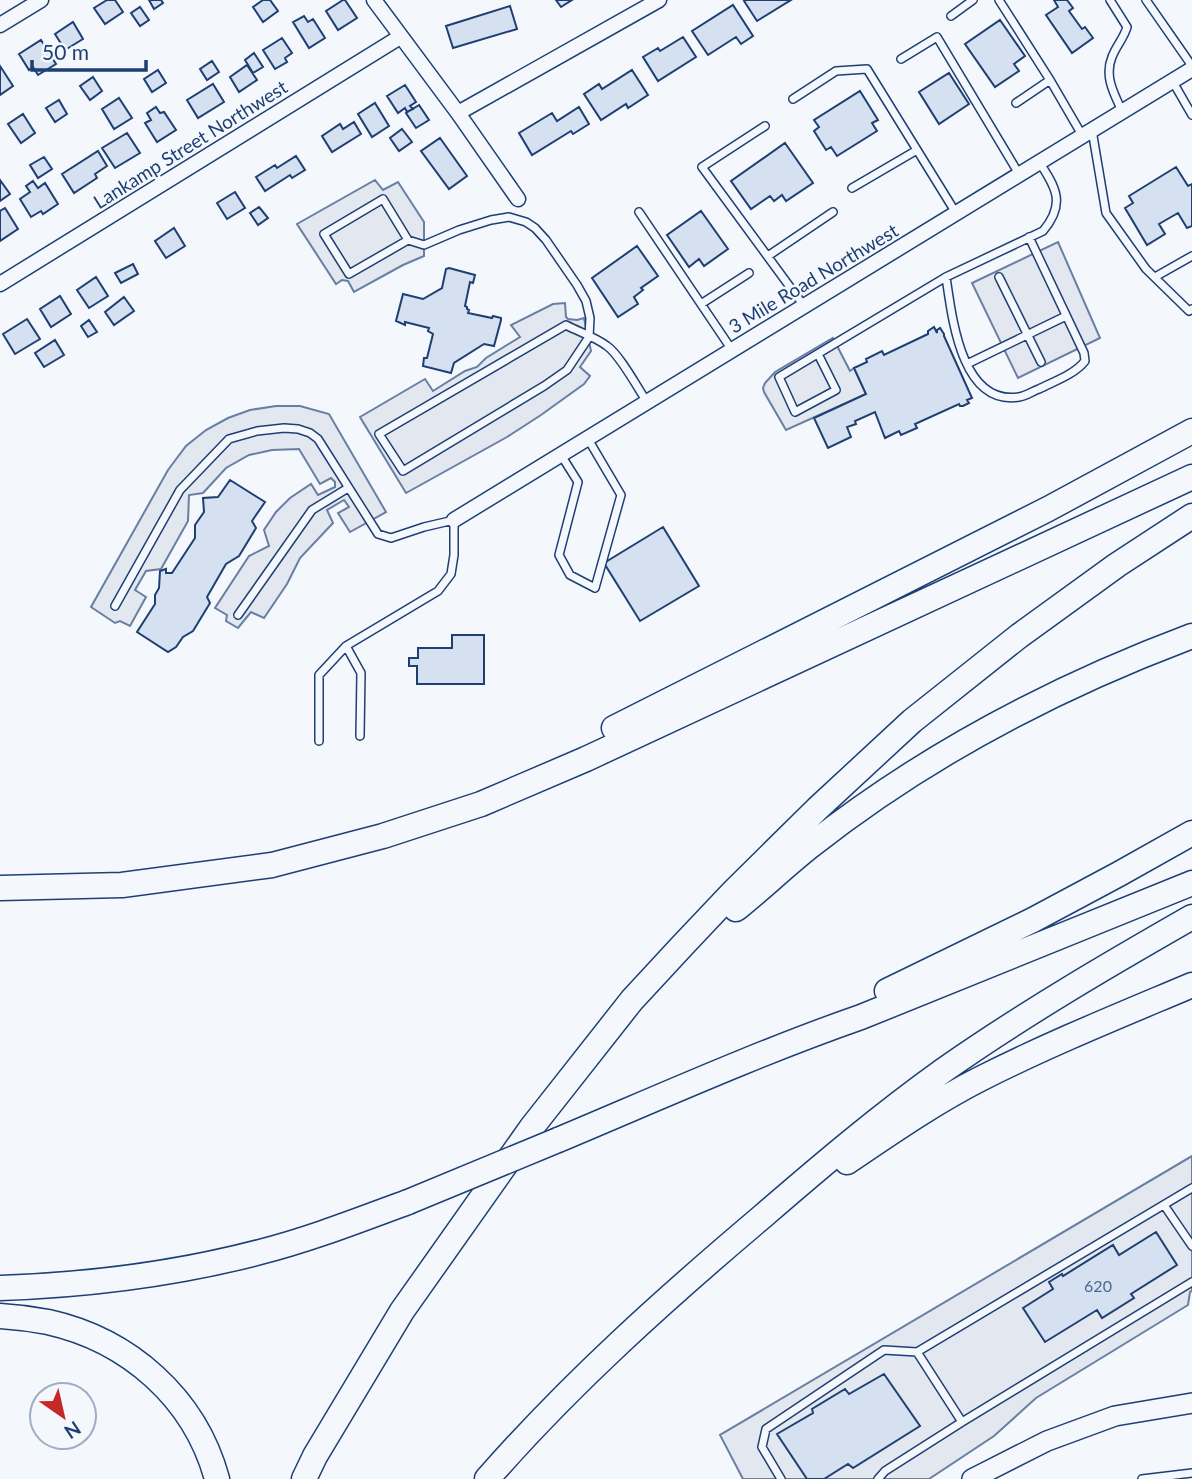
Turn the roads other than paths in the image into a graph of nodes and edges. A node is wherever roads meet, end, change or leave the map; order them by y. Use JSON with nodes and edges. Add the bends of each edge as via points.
{"nodes":[{"id":1,"x":41,"y":0,"type":"edge"},
{"id":2,"x":374,"y":0,"type":"edge"},
{"id":3,"x":659,"y":0,"type":"edge"},
{"id":4,"x":973,"y":0,"type":"edge"},
{"id":5,"x":999,"y":0,"type":"edge"},
{"id":6,"x":1110,"y":0,"type":"edge"},
{"id":7,"x":1146,"y":0,"type":"edge"},
{"id":8,"x":951,"y":16,"type":"dead end"},
{"id":9,"x":0,"y":25,"type":"edge"},
{"id":10,"x":400,"y":37,"type":"junction"},
{"id":11,"x":901,"y":59,"type":"dead end"},
{"id":12,"x":1192,"y":67,"type":"edge"},
{"id":13,"x":1050,"y":80,"type":"junction"},
{"id":14,"x":1172,"y":81,"type":"junction"},
{"id":15,"x":793,"y":99,"type":"dead end"},
{"id":16,"x":1016,"y":103,"type":"dead end"},
{"id":17,"x":1122,"y":111,"type":"junction"},
{"id":18,"x":458,"y":113,"type":"junction"},
{"id":19,"x":1192,"y":115,"type":"edge"},
{"id":20,"x":765,"y":126,"type":"dead end"},
{"id":21,"x":1087,"y":132,"type":"junction"},
{"id":22,"x":917,"y":150,"type":"junction"},
{"id":23,"x":1039,"y":162,"type":"junction"},
{"id":24,"x":1019,"y":174,"type":"junction"},
{"id":25,"x":852,"y":188,"type":"dead end"},
{"id":26,"x":517,"y":199,"type":"dead end"},
{"id":27,"x":639,"y":212,"type":"dead end"},
{"id":28,"x":833,"y":212,"type":"dead end"},
{"id":29,"x":956,"y":212,"type":"junction"},
{"id":30,"x":1029,"y":237,"type":"junction"},
{"id":31,"x":408,"y":240,"type":"junction"},
{"id":32,"x":768,"y":256,"type":"junction"},
{"id":33,"x":1192,"y":256,"type":"edge"},
{"id":34,"x":749,"y":273,"type":"dead end"},
{"id":35,"x":946,"y":277,"type":"junction"},
{"id":36,"x":999,"y":277,"type":"dead end"},
{"id":37,"x":1155,"y":277,"type":"junction"},
{"id":38,"x":0,"y":284,"type":"edge"},
{"id":39,"x":701,"y":304,"type":"junction"},
{"id":40,"x":804,"y":306,"type":"junction"},
{"id":41,"x":1192,"y":309,"type":"edge"},
{"id":42,"x":1066,"y":316,"type":"junction"},
{"id":43,"x":1028,"y":335,"type":"junction"},
{"id":44,"x":589,"y":337,"type":"junction"},
{"id":45,"x":732,"y":350,"type":"junction"},
{"id":46,"x":818,"y":354,"type":"junction"},
{"id":47,"x":1041,"y":362,"type":"dead end"},
{"id":48,"x":967,"y":364,"type":"junction"},
{"id":49,"x":647,"y":402,"type":"junction"},
{"id":50,"x":1192,"y":431,"type":"edge"},
{"id":51,"x":588,"y":438,"type":"junction"},
{"id":52,"x":560,"y":455,"type":"junction"},
{"id":53,"x":1192,"y":477,"type":"edge"},
{"id":54,"x":348,"y":488,"type":"junction"},
{"id":55,"x":1192,"y":516,"type":"edge"},
{"id":56,"x":454,"y":520,"type":"junction"},
{"id":57,"x":115,"y":606,"type":"dead end"},
{"id":58,"x":238,"y":615,"type":"dead end"},
{"id":59,"x":1192,"y":636,"type":"edge"},
{"id":60,"x":346,"y":646,"type":"junction"},
{"id":61,"x":360,"y":736,"type":"dead end"},
{"id":62,"x":318,"y":741,"type":"dead end"},
{"id":63,"x":481,"y":804,"type":"junction"},
{"id":64,"x":1192,"y":833,"type":"edge"},
{"id":65,"x":1192,"y":883,"type":"edge"},
{"id":66,"x":0,"y":888,"type":"edge"},
{"id":67,"x":1192,"y":917,"type":"edge"},
{"id":68,"x":1192,"y":985,"type":"edge"},
{"id":69,"x":632,"y":1000,"type":"junction"},
{"id":70,"x":821,"y":1031,"type":"junction"},
{"id":71,"x":1192,"y":1188,"type":"edge"},
{"id":72,"x":1164,"y":1205,"type":"junction"},
{"id":73,"x":740,"y":1235,"type":"junction"},
{"id":74,"x":1192,"y":1246,"type":"edge"},
{"id":75,"x":1192,"y":1283,"type":"edge"},
{"id":76,"x":0,"y":1288,"type":"edge"},
{"id":77,"x":0,"y":1315,"type":"edge"},
{"id":78,"x":917,"y":1352,"type":"junction"},
{"id":79,"x":1192,"y":1403,"type":"edge"},
{"id":80,"x":962,"y":1422,"type":"junction"},
{"id":81,"x":885,"y":1471,"type":"junction"},
{"id":82,"x":1192,"y":1473,"type":"edge"},
{"id":83,"x":217,"y":1479,"type":"edge"},
{"id":84,"x":304,"y":1479,"type":"edge"},
{"id":85,"x":487,"y":1479,"type":"edge"},
{"id":86,"x":782,"y":1479,"type":"edge"},
{"id":87,"x":878,"y":1479,"type":"edge"},
{"id":88,"x":891,"y":1479,"type":"edge"},
{"id":89,"x":972,"y":1479,"type":"edge"},
{"id":90,"x":1142,"y":1479,"type":"edge"}],
"edges":[{"from":1,"to":9,"type":"street"},
{"from":2,"to":10,"type":"street"},
{"from":3,"to":18,"type":"street"},
{"from":4,"to":8,"type":"lane"},
{"from":5,"to":13,"type":"lane"},
{"from":6,"to":17,"type":"lane","via":[[1127,27],[1110,68]]},
{"from":7,"to":12,"type":"lane"},
{"from":10,"to":18,"type":"street"},
{"from":10,"to":38,"type":"street","name":"Lankamp Street Northwest"},
{"from":11,"to":24,"type":"lane","via":[[937,37]]},
{"from":12,"to":14,"type":"street","name":"3 Mile Road Northwest"},
{"from":13,"to":16,"type":"lane"},
{"from":13,"to":21,"type":"lane"},
{"from":14,"to":17,"type":"street","name":"3 Mile Road Northwest"},
{"from":14,"to":19,"type":"lane"},
{"from":15,"to":22,"type":"lane","via":[[836,71],[867,69]]},
{"from":17,"to":21,"type":"street","name":"3 Mile Road Northwest"},
{"from":18,"to":26,"type":"street"},
{"from":20,"to":32,"type":"lane","via":[[702,167]]},
{"from":21,"to":23,"type":"street","name":"3 Mile Road Northwest"},
{"from":21,"to":37,"type":"lane","via":[[1106,212]]},
{"from":22,"to":25,"type":"lane"},
{"from":22,"to":29,"type":"lane"},
{"from":23,"to":24,"type":"street","name":"3 Mile Road Northwest"},
{"from":23,"to":30,"type":"lane","via":[[1055,189],[1056,209],[1043,231]]},
{"from":24,"to":29,"type":"street","name":"3 Mile Road Northwest"},
{"from":27,"to":39,"type":"lane"},
{"from":28,"to":32,"type":"lane"},
{"from":29,"to":40,"type":"street","name":"3 Mile Road Northwest"},
{"from":30,"to":35,"type":"lane"},
{"from":30,"to":42,"type":"lane"},
{"from":31,"to":31,"type":"lane","via":[[349,274],[324,234],[383,199]]},
{"from":31,"to":44,"type":"lane","via":[[424,245],[509,217],[526,222],[546,240],[586,301]]},
{"from":32,"to":40,"type":"lane"},
{"from":33,"to":37,"type":"lane"},
{"from":34,"to":39,"type":"lane"},
{"from":35,"to":46,"type":"lane"},
{"from":35,"to":48,"type":"lane","via":[[952,320]]},
{"from":36,"to":43,"type":"lane"},
{"from":37,"to":41,"type":"lane"},
{"from":39,"to":45,"type":"lane"},
{"from":40,"to":45,"type":"street","name":"3 Mile Road Northwest"},
{"from":42,"to":43,"type":"lane"},
{"from":42,"to":48,"type":"lane","via":[[1085,361],[1040,388],[1020,397],[994,394],[984,389]]},
{"from":43,"to":47,"type":"lane"},
{"from":43,"to":48,"type":"lane"},
{"from":44,"to":44,"type":"lane","via":[[566,325],[379,434],[403,471],[567,370]]},
{"from":44,"to":49,"type":"lane","via":[[615,354]]},
{"from":45,"to":49,"type":"street","name":"3 Mile Road Northwest"},
{"from":46,"to":46,"type":"lane","via":[[779,377],[795,412],[836,390]]},
{"from":49,"to":51,"type":"street","name":"3 Mile Road Northwest"},
{"from":50,"to":63,"type":"highway","via":[[1048,509],[568,751]]},
{"from":51,"to":52,"type":"street","name":"3 Mile Road Northwest"},
{"from":51,"to":52,"type":"lane","via":[[621,495],[595,588],[570,575],[559,555],[578,482]]},
{"from":52,"to":56,"type":"street","name":"3 Mile Road Northwest"},
{"from":53,"to":63,"type":"highway"},
{"from":54,"to":56,"type":"lane","via":[[378,534],[391,538]]},
{"from":54,"to":57,"type":"lane","via":[[310,433],[285,428],[229,439],[180,489]]},
{"from":54,"to":58,"type":"lane","via":[[312,510]]},
{"from":55,"to":69,"type":"highway","via":[[1019,636],[912,721],[734,891]]},
{"from":56,"to":60,"type":"lane","via":[[451,575],[438,591]]},
{"from":59,"to":69,"type":"highway","via":[[1071,686],[943,754],[810,847]]},
{"from":60,"to":61,"type":"lane","via":[[361,673]]},
{"from":60,"to":62,"type":"lane","via":[[319,675]]},
{"from":63,"to":66,"type":"highway","via":[[272,865],[122,885]]},
{"from":64,"to":70,"type":"highway","via":[[1052,910],[864,1002]]},
{"from":65,"to":70,"type":"highway"},
{"from":67,"to":73,"type":"highway","via":[[944,1070],[867,1127]]},
{"from":68,"to":73,"type":"highway","via":[[978,1080],[912,1118]]},
{"from":69,"to":84,"type":"highway","via":[[532,1127],[402,1311]]},
{"from":70,"to":76,"type":"highway","bridge":true,"via":[[319,1235],[224,1261],[120,1278]]},
{"from":71,"to":72,"type":"lane"},
{"from":72,"to":74,"type":"lane"},
{"from":72,"to":78,"type":"lane"},
{"from":73,"to":85,"type":"highway","via":[[612,1350]]},
{"from":75,"to":80,"type":"lane"},
{"from":77,"to":83,"type":"highway","via":[[79,1331],[138,1362],[169,1390],[198,1431]]},
{"from":78,"to":80,"type":"lane"},
{"from":78,"to":86,"type":"lane","via":[[884,1350],[766,1429],[762,1447]]},
{"from":79,"to":89,"type":"street","via":[[1115,1416],[1047,1441]]},
{"from":80,"to":81,"type":"lane"},
{"from":81,"to":87,"type":"lane"},
{"from":81,"to":88,"type":"lane"},
{"from":82,"to":90,"type":"lane"}]}
